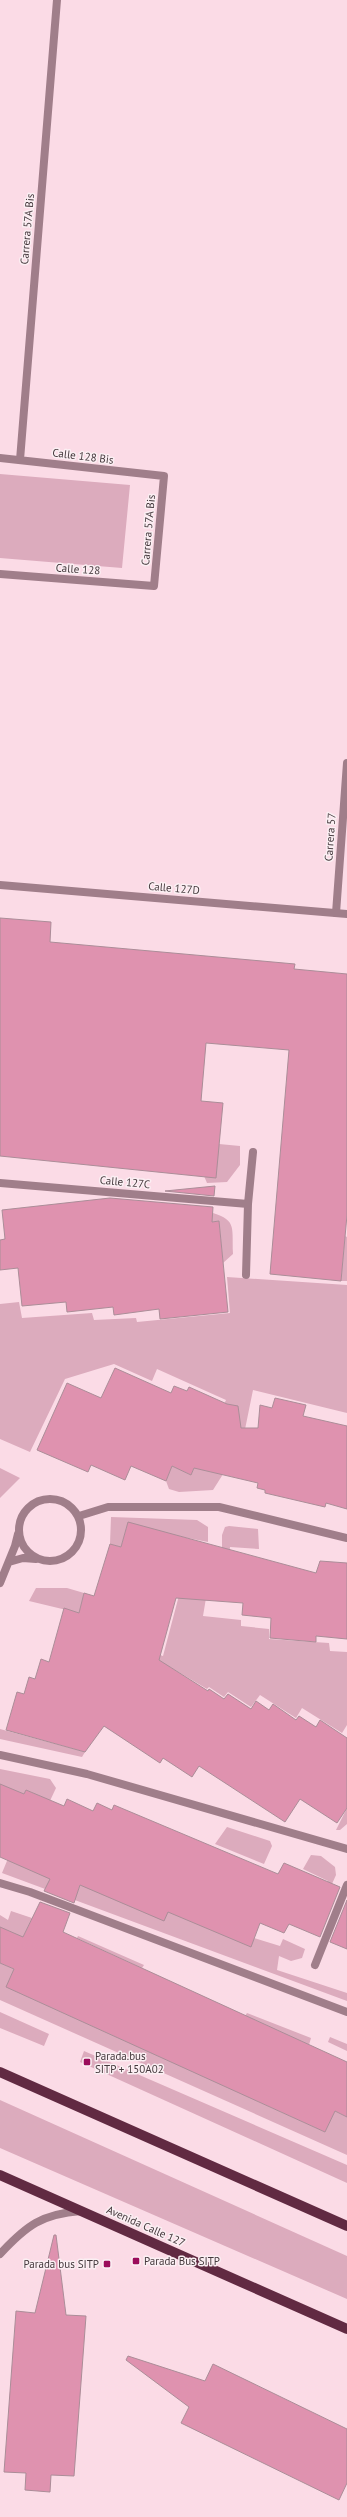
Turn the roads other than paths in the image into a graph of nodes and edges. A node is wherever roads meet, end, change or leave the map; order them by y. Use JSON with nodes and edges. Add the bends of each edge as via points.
{"nodes":[{"id":1,"x":57,"y":0,"type":"edge"},
{"id":2,"x":0,"y":458,"type":"edge"},
{"id":3,"x":20,"y":460,"type":"junction"},
{"id":4,"x":164,"y":476,"type":"joint"},
{"id":5,"x":0,"y":574,"type":"edge"},
{"id":6,"x":154,"y":586,"type":"joint"},
{"id":7,"x":347,"y":763,"type":"edge"},
{"id":8,"x":0,"y":884,"type":"edge"},
{"id":9,"x":336,"y":913,"type":"junction"},
{"id":10,"x":347,"y":914,"type":"edge"},
{"id":11,"x":253,"y":1152,"type":"dead end"},
{"id":12,"x":0,"y":1182,"type":"edge"},
{"id":13,"x":248,"y":1204,"type":"junction"},
{"id":14,"x":246,"y":1274,"type":"dead end"},
{"id":15,"x":78,"y":1516,"type":"junction"},
{"id":16,"x":19,"y":1528,"type":"junction"},
{"id":17,"x":347,"y":1538,"type":"edge"},
{"id":18,"x":41,"y":1560,"type":"junction"},
{"id":19,"x":9,"y":1562,"type":"junction"},
{"id":20,"x":0,"y":1583,"type":"edge"},
{"id":21,"x":0,"y":1755,"type":"edge"},
{"id":22,"x":347,"y":1849,"type":"edge"},
{"id":23,"x":0,"y":1883,"type":"edge"},
{"id":24,"x":347,"y":1885,"type":"edge"},
{"id":25,"x":315,"y":1965,"type":"dead end"},
{"id":26,"x":347,"y":2012,"type":"edge"},
{"id":27,"x":0,"y":2072,"type":"edge"},
{"id":28,"x":0,"y":2176,"type":"edge"},
{"id":29,"x":84,"y":2211,"type":"junction"},
{"id":30,"x":347,"y":2226,"type":"edge"},
{"id":31,"x":0,"y":2254,"type":"edge"},
{"id":32,"x":347,"y":2329,"type":"edge"}],
"edges":[{"from":1,"to":3,"type":"street","name":"Carrera 57A Bis"},
{"from":2,"to":3,"type":"street","name":"Calle 128 Bis"},
{"from":3,"to":4,"type":"street","name":"Calle 128 Bis"},
{"from":4,"to":6,"type":"street","name":"Carrera 57A Bis"},
{"from":5,"to":6,"type":"street","name":"Calle 128"},
{"from":7,"to":9,"type":"street","name":"Carrera 57"},
{"from":8,"to":9,"type":"street","name":"Calle 127D"},
{"from":9,"to":10,"type":"street","name":"Calle 127D"},
{"from":11,"to":13,"type":"street"},
{"from":12,"to":13,"type":"street","name":"Calle 127C"},
{"from":13,"to":14,"type":"street"},
{"from":15,"to":16,"type":"street","via":[[65,1503],[45,1499],[27,1509]]},
{"from":15,"to":17,"type":"street","via":[[108,1506],[219,1506]]},
{"from":15,"to":18,"type":"street","via":[[81,1536],[71,1554],[62,1560]]},
{"from":16,"to":18,"type":"street","via":[[24,1548],[31,1556]]},
{"from":16,"to":19,"type":"street"},
{"from":18,"to":19,"type":"street","via":[[23,1558]]},
{"from":19,"to":20,"type":"street"},
{"from":21,"to":22,"type":"street","via":[[87,1774]]},
{"from":23,"to":26,"type":"street","via":[[30,1892]]},
{"from":24,"to":25,"type":"street"},
{"from":27,"to":30,"type":"main road"},
{"from":28,"to":29,"type":"main road","name":"Avenida Calle 127"},
{"from":29,"to":31,"type":"street","via":[[57,2213],[38,2221]]},
{"from":29,"to":32,"type":"main road","name":"Avenida Calle 127"}]}
